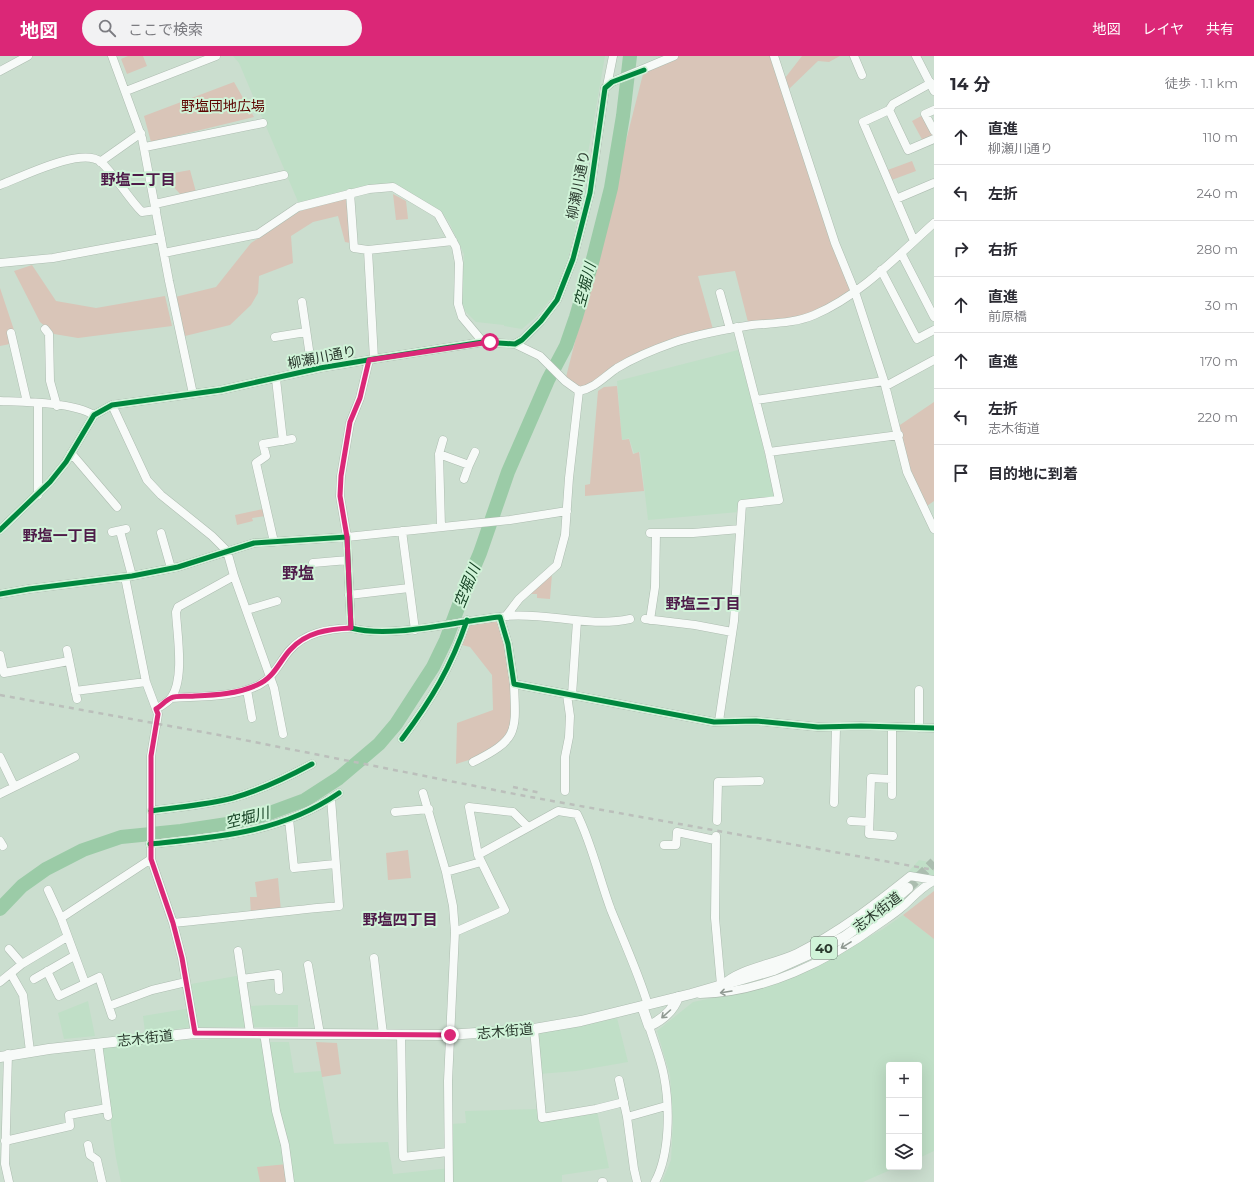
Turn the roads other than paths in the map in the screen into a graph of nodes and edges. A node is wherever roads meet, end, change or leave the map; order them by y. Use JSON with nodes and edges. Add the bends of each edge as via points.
{"nodes":[{"id":1,"x":28,"y":56,"type":"edge"},
{"id":2,"x":112,"y":56,"type":"edge"},
{"id":3,"x":216,"y":56,"type":"edge"},
{"id":4,"x":613,"y":56,"type":"edge"},
{"id":5,"x":674,"y":56,"type":"edge"},
{"id":6,"x":774,"y":56,"type":"edge"},
{"id":7,"x":854,"y":56,"type":"edge"},
{"id":8,"x":916,"y":56,"type":"edge"},
{"id":9,"x":0,"y":71,"type":"edge"},
{"id":10,"x":862,"y":75,"type":"dead end"},
{"id":11,"x":931,"y":83,"type":"junction"},
{"id":12,"x":610,"y":84,"type":"junction"},
{"id":13,"x":126,"y":91,"type":"junction"},
{"id":14,"x":934,"y":91,"type":"edge"},
{"id":15,"x":889,"y":110,"type":"junction"},
{"id":16,"x":934,"y":110,"type":"edge"},
{"id":17,"x":263,"y":123,"type":"dead end"},
{"id":18,"x":934,"y":131,"type":"edge"},
{"id":19,"x":141,"y":133,"type":"junction"},
{"id":20,"x":933,"y":141,"type":"edge"},
{"id":21,"x":144,"y":147,"type":"junction"},
{"id":22,"x":100,"y":162,"type":"junction"},
{"id":23,"x":284,"y":175,"type":"dead end"},
{"id":24,"x":934,"y":183,"type":"edge"},
{"id":25,"x":0,"y":185,"type":"edge"},
{"id":26,"x":350,"y":193,"type":"junction"},
{"id":27,"x":896,"y":199,"type":"junction"},
{"id":28,"x":155,"y":207,"type":"junction"},
{"id":29,"x":934,"y":223,"type":"edge"},
{"id":30,"x":162,"y":238,"type":"junction"},
{"id":31,"x":453,"y":241,"type":"junction"},
{"id":32,"x":914,"y":241,"type":"junction"},
{"id":33,"x":368,"y":250,"type":"junction"},
{"id":34,"x":164,"y":253,"type":"junction"},
{"id":35,"x":901,"y":253,"type":"junction"},
{"id":36,"x":0,"y":263,"type":"edge"},
{"id":37,"x":882,"y":270,"type":"junction"},
{"id":38,"x":720,"y":292,"type":"dead end"},
{"id":39,"x":855,"y":292,"type":"junction"},
{"id":40,"x":302,"y":302,"type":"dead end"},
{"id":41,"x":934,"y":317,"type":"edge"},
{"id":42,"x":733,"y":328,"type":"junction"},
{"id":43,"x":45,"y":329,"type":"dead end"},
{"id":44,"x":934,"y":330,"type":"edge"},
{"id":45,"x":306,"y":332,"type":"junction"},
{"id":46,"x":11,"y":333,"type":"dead end"},
{"id":47,"x":275,"y":337,"type":"dead end"},
{"id":48,"x":483,"y":342,"type":"junction"},
{"id":49,"x":516,"y":344,"type":"junction"},
{"id":50,"x":372,"y":359,"type":"junction"},
{"id":51,"x":934,"y":360,"type":"edge"},
{"id":52,"x":312,"y":370,"type":"junction"},
{"id":53,"x":276,"y":379,"type":"junction"},
{"id":54,"x":885,"y":384,"type":"junction"},
{"id":55,"x":579,"y":391,"type":"junction"},
{"id":56,"x":193,"y":394,"type":"junction"},
{"id":57,"x":756,"y":400,"type":"junction"},
{"id":58,"x":0,"y":401,"type":"edge"},
{"id":59,"x":27,"y":402,"type":"junction"},
{"id":60,"x":38,"y":403,"type":"junction"},
{"id":61,"x":112,"y":405,"type":"junction"},
{"id":62,"x":57,"y":406,"type":"junction"},
{"id":63,"x":94,"y":415,"type":"junction"},
{"id":64,"x":899,"y":435,"type":"junction"},
{"id":65,"x":292,"y":439,"type":"dead end"},
{"id":66,"x":443,"y":440,"type":"dead end"},
{"id":67,"x":282,"y":441,"type":"junction"},
{"id":68,"x":475,"y":452,"type":"dead end"},
{"id":69,"x":769,"y":452,"type":"junction"},
{"id":70,"x":71,"y":454,"type":"junction"},
{"id":71,"x":439,"y":454,"type":"junction"},
{"id":72,"x":470,"y":465,"type":"junction"},
{"id":73,"x":464,"y":479,"type":"dead end"},
{"id":74,"x":38,"y":495,"type":"junction"},
{"id":75,"x":117,"y":507,"type":"dead end"},
{"id":76,"x":567,"y":511,"type":"junction"},
{"id":77,"x":441,"y":527,"type":"junction"},
{"id":78,"x":740,"y":529,"type":"junction"},
{"id":79,"x":934,"y":529,"type":"edge"},
{"id":80,"x":0,"y":530,"type":"edge"},
{"id":81,"x":119,"y":531,"type":"dead end"},
{"id":82,"x":402,"y":531,"type":"junction"},
{"id":83,"x":161,"y":533,"type":"dead end"},
{"id":84,"x":347,"y":537,"type":"junction"},
{"id":85,"x":274,"y":542,"type":"junction"},
{"id":86,"x":227,"y":551,"type":"junction"},
{"id":87,"x":348,"y":560,"type":"junction"},
{"id":88,"x":313,"y":563,"type":"dead end"},
{"id":89,"x":171,"y":568,"type":"junction"},
{"id":90,"x":128,"y":576,"type":"junction"},
{"id":91,"x":234,"y":576,"type":"junction"},
{"id":92,"x":409,"y":588,"type":"junction"},
{"id":93,"x":0,"y":594,"type":"edge"},
{"id":94,"x":350,"y":595,"type":"junction"},
{"id":95,"x":278,"y":601,"type":"dead end"},
{"id":96,"x":246,"y":610,"type":"junction"},
{"id":97,"x":503,"y":616,"type":"junction"},
{"id":98,"x":630,"y":619,"type":"dead end"},
{"id":99,"x":466,"y":620,"type":"junction"},
{"id":100,"x":577,"y":621,"type":"junction"},
{"id":101,"x":351,"y":628,"type":"junction"},
{"id":102,"x":415,"y":630,"type":"junction"},
{"id":103,"x":732,"y":632,"type":"junction"},
{"id":104,"x":67,"y":650,"type":"dead end"},
{"id":105,"x":0,"y":655,"type":"edge"},
{"id":106,"x":69,"y":661,"type":"junction"},
{"id":107,"x":270,"y":677,"type":"junction"},
{"id":108,"x":146,"y":682,"type":"junction"},
{"id":109,"x":514,"y":684,"type":"junction"},
{"id":110,"x":247,"y":690,"type":"junction"},
{"id":111,"x":919,"y":690,"type":"dead end"},
{"id":112,"x":569,"y":695,"type":"junction"},
{"id":113,"x":171,"y":698,"type":"junction"},
{"id":114,"x":156,"y":709,"type":"junction"},
{"id":115,"x":252,"y":718,"type":"dead end"},
{"id":116,"x":716,"y":722,"type":"junction"},
{"id":117,"x":892,"y":727,"type":"junction"},
{"id":118,"x":836,"y":728,"type":"junction"},
{"id":119,"x":919,"y":728,"type":"junction"},
{"id":120,"x":934,"y":728,"type":"edge"},
{"id":121,"x":283,"y":734,"type":"dead end"},
{"id":122,"x":402,"y":739,"type":"dead end"},
{"id":123,"x":0,"y":757,"type":"edge"},
{"id":124,"x":75,"y":757,"type":"dead end"},
{"id":125,"x":473,"y":762,"type":"dead end"},
{"id":126,"x":312,"y":764,"type":"dead end"},
{"id":127,"x":892,"y":780,"type":"junction"},
{"id":128,"x":760,"y":781,"type":"dead end"},
{"id":129,"x":14,"y":786,"type":"junction"},
{"id":130,"x":565,"y":791,"type":"dead end"},
{"id":131,"x":423,"y":792,"type":"dead end"},
{"id":132,"x":339,"y":793,"type":"dead end"},
{"id":133,"x":0,"y":794,"type":"edge"},
{"id":134,"x":892,"y":795,"type":"dead end"},
{"id":135,"x":331,"y":798,"type":"junction"},
{"id":136,"x":834,"y":803,"type":"dead end"},
{"id":137,"x":429,"y":809,"type":"junction"},
{"id":138,"x":151,"y":811,"type":"junction"},
{"id":139,"x":395,"y":812,"type":"dead end"},
{"id":140,"x":289,"y":819,"type":"junction"},
{"id":141,"x":717,"y":821,"type":"dead end"},
{"id":142,"x":851,"y":821,"type":"dead end"},
{"id":143,"x":869,"y":822,"type":"junction"},
{"id":144,"x":528,"y":827,"type":"junction"},
{"id":145,"x":893,"y":836,"type":"dead end"},
{"id":146,"x":150,"y":844,"type":"junction"},
{"id":147,"x":664,"y":845,"type":"dead end"},
{"id":148,"x":480,"y":858,"type":"junction"},
{"id":149,"x":151,"y":859,"type":"junction"},
{"id":150,"x":335,"y":864,"type":"junction"},
{"id":151,"x":446,"y":872,"type":"junction"},
{"id":152,"x":914,"y":876,"type":"junction"},
{"id":153,"x":934,"y":880,"type":"edge"},
{"id":154,"x":908,"y":888,"type":"tunnel mouth"},
{"id":155,"x":921,"y":889,"type":"junction"},
{"id":156,"x":48,"y":890,"type":"dead end"},
{"id":157,"x":61,"y":918,"type":"junction"},
{"id":158,"x":173,"y":923,"type":"junction"},
{"id":159,"x":455,"y":932,"type":"junction"},
{"id":160,"x":67,"y":937,"type":"junction"},
{"id":161,"x":9,"y":949,"type":"dead end"},
{"id":162,"x":238,"y":951,"type":"dead end"},
{"id":163,"x":74,"y":956,"type":"junction"},
{"id":164,"x":374,"y":958,"type":"dead end"},
{"id":165,"x":22,"y":964,"type":"junction"},
{"id":166,"x":308,"y":965,"type":"dead end"},
{"id":167,"x":47,"y":971,"type":"junction"},
{"id":168,"x":10,"y":974,"type":"junction"},
{"id":169,"x":34,"y":978,"type":"dead end"},
{"id":170,"x":242,"y":979,"type":"junction"},
{"id":171,"x":0,"y":982,"type":"edge"},
{"id":172,"x":186,"y":982,"type":"junction"},
{"id":173,"x":85,"y":983,"type":"junction"},
{"id":174,"x":721,"y":985,"type":"junction"},
{"id":175,"x":279,"y":990,"type":"dead end"},
{"id":176,"x":691,"y":994,"type":"junction"},
{"id":177,"x":678,"y":997,"type":"junction"},
{"id":178,"x":108,"y":1006,"type":"junction"},
{"id":179,"x":645,"y":1006,"type":"junction"},
{"id":180,"x":112,"y":1016,"type":"dead end"},
{"id":181,"x":649,"y":1026,"type":"junction"},
{"id":182,"x":534,"y":1029,"type":"junction"},
{"id":183,"x":195,"y":1033,"type":"junction"},
{"id":184,"x":250,"y":1033,"type":"junction"},
{"id":185,"x":264,"y":1033,"type":"junction"},
{"id":186,"x":320,"y":1034,"type":"junction"},
{"id":187,"x":383,"y":1034,"type":"junction"},
{"id":188,"x":401,"y":1034,"type":"junction"},
{"id":189,"x":450,"y":1035,"type":"junction"},
{"id":190,"x":98,"y":1044,"type":"junction"},
{"id":191,"x":30,"y":1051,"type":"junction"},
{"id":192,"x":4,"y":1056,"type":"edge"},
{"id":193,"x":619,"y":1080,"type":"dead end"},
{"id":194,"x":624,"y":1102,"type":"junction"},
{"id":195,"x":666,"y":1106,"type":"junction"},
{"id":196,"x":628,"y":1117,"type":"junction"},
{"id":197,"x":5,"y":1141,"type":"junction"},
{"id":198,"x":88,"y":1145,"type":"dead end"},
{"id":199,"x":448,"y":1152,"type":"junction"},
{"id":200,"x":9,"y":1182,"type":"edge"},
{"id":201,"x":102,"y":1182,"type":"edge"},
{"id":202,"x":290,"y":1182,"type":"edge"},
{"id":203,"x":448,"y":1182,"type":"edge"},
{"id":204,"x":637,"y":1182,"type":"edge"},
{"id":205,"x":655,"y":1182,"type":"edge"}],
"edges":[{"from":1,"to":9,"type":"street"},
{"from":2,"to":13,"type":"street"},
{"from":3,"to":13,"type":"street"},
{"from":4,"to":12,"type":"street","name":"柳瀬川通り"},
{"from":5,"to":12,"type":"street"},
{"from":6,"to":39,"type":"street","via":[[835,243]]},
{"from":7,"to":10,"type":"street"},
{"from":8,"to":11,"type":"street"},
{"from":11,"to":14,"type":"street"},
{"from":11,"to":15,"type":"street","via":[[893,104]]},
{"from":12,"to":49,"type":"street","name":"柳瀬川通り","via":[[605,88],[590,193],[566,278],[550,310]]},
{"from":13,"to":19,"type":"street"},
{"from":15,"to":20,"type":"street","via":[[908,150]]},
{"from":15,"to":27,"type":"street","via":[[864,122]]},
{"from":16,"to":18,"type":"street","via":[[926,114]]},
{"from":17,"to":21,"type":"street"},
{"from":19,"to":21,"type":"street"},
{"from":19,"to":22,"type":"street"},
{"from":21,"to":28,"type":"street"},
{"from":22,"to":25,"type":"street","via":[[89,157],[76,157]]},
{"from":22,"to":28,"type":"street","via":[[142,212]]},
{"from":23,"to":28,"type":"street"},
{"from":24,"to":27,"type":"street"},
{"from":26,"to":31,"type":"street","via":[[393,187],[438,214]]},
{"from":26,"to":33,"type":"street","via":[[354,248]]},
{"from":26,"to":34,"type":"street","via":[[298,207],[258,234]]},
{"from":27,"to":32,"type":"street"},
{"from":28,"to":30,"type":"street"},
{"from":29,"to":32,"type":"street"},
{"from":30,"to":34,"type":"street"},
{"from":30,"to":36,"type":"street","via":[[53,258]]},
{"from":31,"to":33,"type":"street"},
{"from":31,"to":48,"type":"street","via":[[459,263],[458,304],[462,316]]},
{"from":32,"to":35,"type":"street"},
{"from":33,"to":50,"type":"street"},
{"from":34,"to":56,"type":"street"},
{"from":35,"to":37,"type":"street"},
{"from":35,"to":41,"type":"street"},
{"from":37,"to":39,"type":"street"},
{"from":37,"to":44,"type":"street","via":[[916,339]]},
{"from":38,"to":42,"type":"street"},
{"from":39,"to":42,"type":"street","via":[[813,315]]},
{"from":39,"to":54,"type":"street"},
{"from":40,"to":45,"type":"street"},
{"from":42,"to":55,"type":"street","via":[[676,342],[640,356],[616,369],[587,390]]},
{"from":42,"to":57,"type":"street"},
{"from":43,"to":62,"type":"street","via":[[49,334],[50,381]]},
{"from":45,"to":47,"type":"street"},
{"from":45,"to":52,"type":"street"},
{"from":46,"to":59,"type":"street"},
{"from":48,"to":49,"type":"street","name":"柳瀬川通り"},
{"from":48,"to":50,"type":"street","name":"柳瀬川通り"},
{"from":49,"to":55,"type":"street","via":[[540,356],[565,382]]},
{"from":50,"to":52,"type":"street","name":"柳瀬川通り"},
{"from":50,"to":84,"type":"street","via":[[350,422],[341,476],[340,496]]},
{"from":51,"to":54,"type":"street"},
{"from":52,"to":53,"type":"street","name":"柳瀬川通り"},
{"from":53,"to":56,"type":"street","name":"柳瀬川通り"},
{"from":53,"to":67,"type":"street"},
{"from":54,"to":57,"type":"street"},
{"from":54,"to":64,"type":"street"},
{"from":55,"to":76,"type":"street"},
{"from":56,"to":61,"type":"street","name":"柳瀬川通り"},
{"from":57,"to":69,"type":"street"},
{"from":58,"to":59,"type":"street"},
{"from":59,"to":60,"type":"street"},
{"from":60,"to":62,"type":"street"},
{"from":60,"to":74,"type":"street"},
{"from":61,"to":63,"type":"street","name":"柳瀬川通り"},
{"from":61,"to":86,"type":"street","via":[[147,480]]},
{"from":62,"to":63,"type":"street","via":[[84,409]]},
{"from":63,"to":70,"type":"street"},
{"from":64,"to":69,"type":"street"},
{"from":64,"to":79,"type":"street","via":[[907,472]]},
{"from":65,"to":67,"type":"street"},
{"from":66,"to":71,"type":"street"},
{"from":67,"to":85,"type":"street","via":[[263,444],[266,456],[256,463]]},
{"from":68,"to":72,"type":"street"},
{"from":69,"to":78,"type":"street","via":[[779,500],[742,504]]},
{"from":70,"to":74,"type":"street"},
{"from":70,"to":75,"type":"street"},
{"from":71,"to":72,"type":"street"},
{"from":71,"to":77,"type":"street"},
{"from":72,"to":73,"type":"street"},
{"from":74,"to":80,"type":"street"},
{"from":76,"to":77,"type":"street"},
{"from":76,"to":97,"type":"street","via":[[565,535],[557,565]]},
{"from":77,"to":82,"type":"street"},
{"from":78,"to":103,"type":"street"},
{"from":78,"to":103,"type":"street","via":[[653,533],[655,587],[648,620]]},
{"from":81,"to":90,"type":"street"},
{"from":82,"to":84,"type":"street"},
{"from":82,"to":92,"type":"street"},
{"from":83,"to":89,"type":"street"},
{"from":84,"to":85,"type":"street"},
{"from":84,"to":87,"type":"street"},
{"from":85,"to":86,"type":"street","via":[[254,543]]},
{"from":86,"to":89,"type":"street"},
{"from":86,"to":91,"type":"street"},
{"from":87,"to":88,"type":"street"},
{"from":87,"to":94,"type":"street"},
{"from":89,"to":90,"type":"street"},
{"from":90,"to":93,"type":"street"},
{"from":90,"to":108,"type":"street"},
{"from":91,"to":96,"type":"street"},
{"from":91,"to":113,"type":"street","via":[[178,607],[177,682]]},
{"from":92,"to":94,"type":"street"},
{"from":92,"to":102,"type":"street"},
{"from":94,"to":101,"type":"street"},
{"from":95,"to":96,"type":"street"},
{"from":96,"to":107,"type":"street"},
{"from":97,"to":99,"type":"street"},
{"from":97,"to":100,"type":"street","via":[[520,614]]},
{"from":97,"to":109,"type":"street"},
{"from":98,"to":100,"type":"street","via":[[604,623]]},
{"from":99,"to":102,"type":"street"},
{"from":99,"to":122,"type":"street","via":[[448,669],[438,688]]},
{"from":100,"to":112,"type":"street"},
{"from":101,"to":102,"type":"street","via":[[363,631]]},
{"from":101,"to":107,"type":"street","via":[[317,632],[301,641],[290,650]]},
{"from":103,"to":116,"type":"street"},
{"from":104,"to":106,"type":"street"},
{"from":105,"to":106,"type":"street","via":[[4,673]]},
{"from":106,"to":108,"type":"street","via":[[76,695]]},
{"from":107,"to":110,"type":"street"},
{"from":107,"to":121,"type":"street"},
{"from":108,"to":114,"type":"street"},
{"from":109,"to":112,"type":"street"},
{"from":109,"to":125,"type":"street","via":[[514,727],[510,737],[496,750]]},
{"from":110,"to":113,"type":"street"},
{"from":110,"to":115,"type":"street"},
{"from":111,"to":119,"type":"street"},
{"from":112,"to":116,"type":"street"},
{"from":112,"to":130,"type":"street"},
{"from":113,"to":114,"type":"street"},
{"from":114,"to":138,"type":"street","via":[[158,714],[151,756]]},
{"from":116,"to":118,"type":"street","via":[[756,721]]},
{"from":117,"to":118,"type":"street"},
{"from":117,"to":119,"type":"street"},
{"from":117,"to":127,"type":"street"},
{"from":118,"to":136,"type":"street"},
{"from":119,"to":120,"type":"street"},
{"from":123,"to":129,"type":"street"},
{"from":124,"to":129,"type":"street"},
{"from":126,"to":138,"type":"street","via":[[269,786],[245,794]]},
{"from":127,"to":134,"type":"street"},
{"from":127,"to":143,"type":"street","via":[[871,778]]},
{"from":128,"to":141,"type":"street","via":[[718,782]]},
{"from":129,"to":133,"type":"street"},
{"from":131,"to":137,"type":"street"},
{"from":132,"to":135,"type":"street"},
{"from":135,"to":140,"type":"street"},
{"from":135,"to":150,"type":"street"},
{"from":137,"to":139,"type":"street"},
{"from":137,"to":151,"type":"street"},
{"from":138,"to":146,"type":"street"},
{"from":140,"to":146,"type":"street","via":[[218,838]]},
{"from":140,"to":150,"type":"street","via":[[294,868]]},
{"from":142,"to":143,"type":"street"},
{"from":143,"to":145,"type":"street","via":[[869,834]]},
{"from":144,"to":148,"type":"street"},
{"from":144,"to":148,"type":"street","via":[[513,812],[469,807]]},
{"from":144,"to":179,"type":"street","via":[[558,811],[577,814],[588,835],[600,877],[638,974]]},
{"from":146,"to":149,"type":"street"},
{"from":147,"to":174,"type":"street","via":[[676,845],[677,832],[716,838],[715,918]]},
{"from":148,"to":151,"type":"street"},
{"from":148,"to":159,"type":"street","via":[[504,910]]},
{"from":149,"to":157,"type":"street"},
{"from":149,"to":158,"type":"street"},
{"from":150,"to":158,"type":"street","via":[[338,906]]},
{"from":151,"to":159,"type":"street"},
{"from":152,"to":153,"type":"street"},
{"from":152,"to":155,"type":"street"},
{"from":152,"to":174,"type":"street","via":[[910,876],[842,929],[796,954],[730,977]]},
{"from":153,"to":155,"type":"street"},
{"from":154,"to":174,"type":"main road","name":"志木街道","number":"40","via":[[866,922],[819,950],[774,970]]},
{"from":155,"to":176,"type":"street","one_way":true,"via":[[876,926],[823,958],[768,982],[744,989]]},
{"from":156,"to":157,"type":"street"},
{"from":157,"to":160,"type":"street"},
{"from":158,"to":172,"type":"street"},
{"from":159,"to":189,"type":"street"},
{"from":160,"to":163,"type":"street"},
{"from":160,"to":165,"type":"street"},
{"from":161,"to":165,"type":"street"},
{"from":162,"to":170,"type":"street"},
{"from":163,"to":167,"type":"street"},
{"from":163,"to":173,"type":"street"},
{"from":164,"to":187,"type":"street"},
{"from":165,"to":168,"type":"street"},
{"from":166,"to":186,"type":"street"},
{"from":167,"to":169,"type":"street"},
{"from":167,"to":173,"type":"street","via":[[58,996]]},
{"from":168,"to":171,"type":"street"},
{"from":168,"to":191,"type":"street","via":[[23,995]]},
{"from":170,"to":175,"type":"street","via":[[278,974]]},
{"from":170,"to":184,"type":"street"},
{"from":172,"to":178,"type":"street","via":[[152,990]]},
{"from":172,"to":183,"type":"street"},
{"from":173,"to":178,"type":"street","via":[[99,977]]},
{"from":174,"to":176,"type":"main road","name":"志木街道","number":"40"},
{"from":176,"to":177,"type":"main road","name":"志木街道","number":"40"},
{"from":177,"to":179,"type":"main road","name":"志木街道","number":"40"},
{"from":177,"to":181,"type":"main road","one_way":true,"via":[[675,1006]]},
{"from":178,"to":180,"type":"street"},
{"from":179,"to":181,"type":"main road"},
{"from":179,"to":182,"type":"main road","name":"志木街道","number":"40"},
{"from":181,"to":195,"type":"street","via":[[664,1074]]},
{"from":182,"to":189,"type":"main road","name":"志木街道","number":"40"},
{"from":182,"to":194,"type":"street","via":[[542,1118]]},
{"from":183,"to":184,"type":"main road","name":"志木街道","number":"40"},
{"from":183,"to":190,"type":"main road","name":"志木街道","number":"40"},
{"from":184,"to":185,"type":"main road","name":"志木街道","number":"40"},
{"from":185,"to":186,"type":"main road","name":"志木街道","number":"40"},
{"from":185,"to":202,"type":"street"},
{"from":186,"to":187,"type":"main road","name":"志木街道","number":"40"},
{"from":187,"to":188,"type":"main road","name":"志木街道","number":"40"},
{"from":188,"to":189,"type":"main road","name":"志木街道","number":"40"},
{"from":188,"to":199,"type":"street","via":[[403,1156]]},
{"from":189,"to":199,"type":"street"},
{"from":190,"to":191,"type":"main road","name":"志木街道","number":"40"},
{"from":190,"to":197,"type":"street","via":[[108,1112],[68,1115],[70,1126]]},
{"from":191,"to":192,"type":"main road","name":"志木街道","number":"40"},
{"from":192,"to":197,"type":"street"},
{"from":193,"to":194,"type":"street"},
{"from":194,"to":196,"type":"street"},
{"from":195,"to":196,"type":"street"},
{"from":195,"to":205,"type":"street","via":[[666,1149],[663,1167]]},
{"from":196,"to":204,"type":"street"},
{"from":197,"to":200,"type":"street","via":[[5,1164]]},
{"from":198,"to":201,"type":"street","via":[[90,1155],[97,1160]]},
{"from":199,"to":203,"type":"street"}]}
